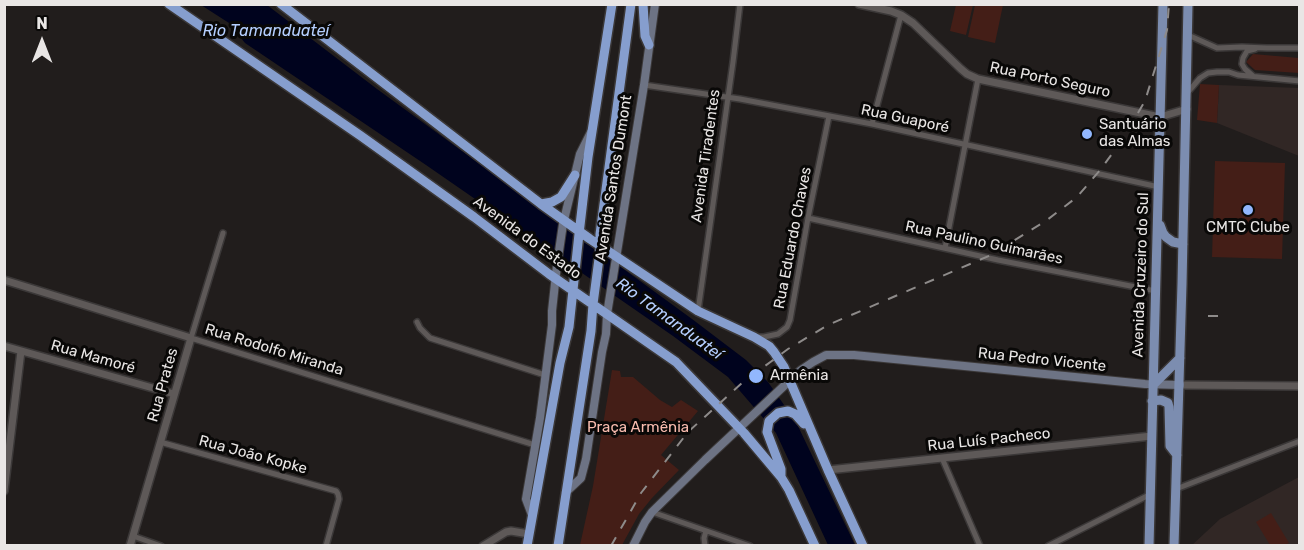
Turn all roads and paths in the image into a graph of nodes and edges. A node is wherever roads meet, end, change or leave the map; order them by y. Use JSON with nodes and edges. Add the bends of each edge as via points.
{"nodes":[{"id":1,"x":169,"y":4,"type":"edge"},
{"id":2,"x":281,"y":4,"type":"edge"},
{"id":3,"x":612,"y":4,"type":"edge"},
{"id":4,"x":631,"y":4,"type":"edge"},
{"id":5,"x":643,"y":4,"type":"edge"},
{"id":6,"x":655,"y":4,"type":"edge"},
{"id":7,"x":740,"y":4,"type":"edge"},
{"id":8,"x":859,"y":4,"type":"edge"},
{"id":9,"x":1163,"y":4,"type":"edge"},
{"id":10,"x":1188,"y":4,"type":"edge"},
{"id":11,"x":901,"y":15,"type":"junction"},
{"id":12,"x":1188,"y":35,"type":"junction"},
{"id":13,"x":649,"y":45,"type":"junction"},
{"id":14,"x":1257,"y":48,"type":"junction"},
{"id":15,"x":1299,"y":48,"type":"edge"},
{"id":16,"x":1254,"y":76,"type":"junction"},
{"id":17,"x":978,"y":79,"type":"junction"},
{"id":18,"x":1299,"y":81,"type":"edge"},
{"id":19,"x":644,"y":85,"type":"junction"},
{"id":20,"x":1187,"y":93,"type":"junction"},
{"id":21,"x":728,"y":98,"type":"junction"},
{"id":22,"x":1186,"y":109,"type":"junction"},
{"id":23,"x":829,"y":116,"type":"junction"},
{"id":24,"x":1161,"y":117,"type":"junction"},
{"id":25,"x":872,"y":124,"type":"junction"},
{"id":26,"x":591,"y":131,"type":"junction"},
{"id":27,"x":965,"y":144,"type":"junction"},
{"id":28,"x":575,"y":175,"type":"junction"},
{"id":29,"x":1159,"y":187,"type":"junction"},
{"id":30,"x":541,"y":204,"type":"junction"},
{"id":31,"x":1158,"y":217,"type":"junction"},
{"id":32,"x":808,"y":218,"type":"junction"},
{"id":33,"x":564,"y":222,"type":"junction"},
{"id":34,"x":223,"y":232,"type":"dead end"},
{"id":35,"x":579,"y":232,"type":"junction"},
{"id":36,"x":1183,"y":244,"type":"junction"},
{"id":37,"x":601,"y":248,"type":"junction"},
{"id":38,"x":945,"y":248,"type":"junction"},
{"id":39,"x":616,"y":259,"type":"junction"},
{"id":40,"x":556,"y":278,"type":"junction"},
{"id":41,"x":4,"y":280,"type":"edge"},
{"id":42,"x":574,"y":291,"type":"junction"},
{"id":43,"x":1156,"y":291,"type":"junction"},
{"id":44,"x":593,"y":304,"type":"junction"},
{"id":45,"x":698,"y":311,"type":"junction"},
{"id":46,"x":607,"y":314,"type":"junction"},
{"id":47,"x":417,"y":322,"type":"dead end"},
{"id":48,"x":753,"y":337,"type":"junction"},
{"id":49,"x":191,"y":338,"type":"junction"},
{"id":50,"x":4,"y":346,"type":"edge"},
{"id":51,"x":21,"y":351,"type":"junction"},
{"id":52,"x":1180,"y":358,"type":"junction"},
{"id":53,"x":545,"y":375,"type":"junction"},
{"id":54,"x":790,"y":380,"type":"junction"},
{"id":55,"x":1153,"y":385,"type":"junction"},
{"id":56,"x":1180,"y":385,"type":"junction"},
{"id":57,"x":1299,"y":386,"type":"edge"},
{"id":58,"x":174,"y":394,"type":"junction"},
{"id":59,"x":1152,"y":401,"type":"junction"},
{"id":60,"x":737,"y":428,"type":"junction"},
{"id":61,"x":813,"y":435,"type":"junction"},
{"id":62,"x":1152,"y":436,"type":"junction"},
{"id":63,"x":1299,"y":441,"type":"edge"},
{"id":64,"x":160,"y":442,"type":"junction"},
{"id":65,"x":535,"y":444,"type":"junction"},
{"id":66,"x":1178,"y":455,"type":"junction"},
{"id":67,"x":942,"y":458,"type":"junction"},
{"id":68,"x":828,"y":470,"type":"junction"},
{"id":69,"x":780,"y":477,"type":"junction"},
{"id":70,"x":1176,"y":489,"type":"junction"},
{"id":71,"x":4,"y":491,"type":"edge"},
{"id":72,"x":566,"y":492,"type":"junction"},
{"id":73,"x":1151,"y":494,"type":"junction"},
{"id":74,"x":652,"y":512,"type":"junction"},
{"id":75,"x":532,"y":515,"type":"junction"},
{"id":76,"x":706,"y":531,"type":"junction"},
{"id":77,"x":529,"y":534,"type":"junction"},
{"id":78,"x":133,"y":536,"type":"junction"},
{"id":79,"x":130,"y":546,"type":"edge"},
{"id":80,"x":161,"y":546,"type":"edge"},
{"id":81,"x":326,"y":546,"type":"edge"},
{"id":82,"x":483,"y":546,"type":"edge"},
{"id":83,"x":527,"y":546,"type":"edge"},
{"id":84,"x":558,"y":546,"type":"edge"},
{"id":85,"x":633,"y":546,"type":"edge"},
{"id":86,"x":705,"y":546,"type":"edge"},
{"id":87,"x":750,"y":546,"type":"edge"},
{"id":88,"x":815,"y":546,"type":"edge"},
{"id":89,"x":863,"y":546,"type":"edge"},
{"id":90,"x":980,"y":546,"type":"edge"},
{"id":91,"x":1048,"y":546,"type":"edge"},
{"id":92,"x":1149,"y":546,"type":"edge"},
{"id":93,"x":1174,"y":546,"type":"edge"}],
"edges":[{"from":1,"to":40,"type":"highway","name":"Avenida do Estado"},
{"from":2,"to":30,"type":"highway"},
{"from":3,"to":26,"type":"highway","name":"Avenida Santos Dumont"},
{"from":4,"to":37,"type":"highway","name":"Avenida Santos Dumont"},
{"from":5,"to":13,"type":"highway"},
{"from":6,"to":13,"type":"main road","name":"Avenida Santos Dumont"},
{"from":7,"to":21,"type":"street","name":"Avenida Tiradentes"},
{"from":8,"to":11,"type":"street","name":"Rua Porto Seguro"},
{"from":9,"to":24,"type":"main road","name":"Avenida Cruzeiro do Sul"},
{"from":10,"to":12,"type":"main road"},
{"from":11,"to":17,"type":"street","name":"Rua Porto Seguro","via":[[967,74]]},
{"from":11,"to":25,"type":"street"},
{"from":12,"to":14,"type":"street","via":[[1216,48]]},
{"from":12,"to":20,"type":"main road"},
{"from":13,"to":19,"type":"main road","name":"Avenida Santos Dumont"},
{"from":14,"to":15,"type":"street"},
{"from":14,"to":16,"type":"street","via":[[1247,51],[1242,64]]},
{"from":16,"to":18,"type":"street"},
{"from":16,"to":20,"type":"street","via":[[1208,73]]},
{"from":17,"to":24,"type":"street","name":"Rua Porto Seguro"},
{"from":17,"to":27,"type":"street"},
{"from":19,"to":21,"type":"street","name":"Rua Guaporé"},
{"from":19,"to":39,"type":"main road","name":"Avenida Santos Dumont"},
{"from":20,"to":22,"type":"main road"},
{"from":21,"to":23,"type":"street","name":"Rua Guaporé"},
{"from":21,"to":45,"type":"street","name":"Avenida Tiradentes"},
{"from":22,"to":24,"type":"street","name":"Rua Porto Seguro"},
{"from":22,"to":36,"type":"main road"},
{"from":23,"to":25,"type":"street","name":"Rua Guaporé"},
{"from":23,"to":32,"type":"street","name":"Rua Eduardo Chaves"},
{"from":24,"to":29,"type":"main road","name":"Avenida Cruzeiro do Sul"},
{"from":25,"to":27,"type":"street","name":"Rua Guaporé"},
{"from":26,"to":28,"type":"main road","name":"Avenida Santos Dumont"},
{"from":26,"to":35,"type":"highway","name":"Avenida Santos Dumont"},
{"from":27,"to":29,"type":"street","name":"Rua Guaporé"},
{"from":27,"to":38,"type":"street"},
{"from":28,"to":30,"type":"highway","via":[[561,197]]},
{"from":28,"to":33,"type":"main road","name":"Avenida Santos Dumont"},
{"from":29,"to":31,"type":"main road","name":"Avenida Cruzeiro do Sul"},
{"from":30,"to":33,"type":"highway"},
{"from":31,"to":36,"type":"main road","via":[[1166,237]]},
{"from":31,"to":43,"type":"main road","name":"Avenida Cruzeiro do Sul"},
{"from":32,"to":38,"type":"street","name":"Rua Paulino Guimarães"},
{"from":32,"to":48,"type":"street","name":"Rua Eduardo Chaves","via":[[787,327],[778,334]]},
{"from":33,"to":35,"type":"highway"},
{"from":33,"to":40,"type":"main road","name":"Avenida Santos Dumont"},
{"from":34,"to":49,"type":"street","name":"Rua Prates"},
{"from":35,"to":37,"type":"highway"},
{"from":35,"to":42,"type":"highway","name":"Avenida Santos Dumont"},
{"from":36,"to":52,"type":"main road"},
{"from":37,"to":39,"type":"highway"},
{"from":37,"to":44,"type":"highway","name":"Avenida Santos Dumont"},
{"from":38,"to":43,"type":"street","name":"Rua Paulino Guimarães"},
{"from":39,"to":45,"type":"highway"},
{"from":39,"to":46,"type":"main road","name":"Avenida Santos Dumont"},
{"from":40,"to":42,"type":"highway","name":"Avenida do Estado"},
{"from":40,"to":53,"type":"main road","name":"Avenida Santos Dumont"},
{"from":41,"to":49,"type":"street","name":"Rua Rodolfo Miranda"},
{"from":42,"to":44,"type":"highway","name":"Avenida do Estado"},
{"from":42,"to":75,"type":"highway","name":"Avenida Santos Dumont"},
{"from":43,"to":55,"type":"main road","name":"Avenida Cruzeiro do Sul"},
{"from":44,"to":46,"type":"highway","name":"Avenida do Estado"},
{"from":44,"to":72,"type":"highway","name":"Avenida Santos Dumont"},
{"from":45,"to":48,"type":"highway"},
{"from":46,"to":60,"type":"highway","name":"Avenida do Estado","via":[[676,362]]},
{"from":46,"to":72,"type":"main road","name":"Avenida Santos Dumont","via":[[584,471]]},
{"from":47,"to":53,"type":"street","via":[[430,338]]},
{"from":48,"to":54,"type":"highway","via":[[774,352]]},
{"from":49,"to":58,"type":"street","name":"Rua Prates"},
{"from":49,"to":65,"type":"street","name":"Rua Rodolfo Miranda"},
{"from":50,"to":51,"type":"street","name":"Rua Mamoré"},
{"from":51,"to":58,"type":"street","name":"Rua Mamoré"},
{"from":51,"to":71,"type":"street"},
{"from":52,"to":55,"type":"main road"},
{"from":52,"to":56,"type":"main road"},
{"from":53,"to":65,"type":"main road","name":"Avenida Santos Dumont"},
{"from":54,"to":55,"type":"main road","name":"Rua Pedro Vicente","via":[[819,358],[840,354]]},
{"from":54,"to":60,"type":"main road"},
{"from":54,"to":61,"type":"highway"},
{"from":55,"to":56,"type":"main road","name":"Rua Pedro Vicente"},
{"from":55,"to":59,"type":"main road","name":"Avenida Cruzeiro do Sul"},
{"from":56,"to":57,"type":"street","name":"Rua Pedro Vicente"},
{"from":56,"to":66,"type":"main road"},
{"from":58,"to":64,"type":"street","name":"Rua Prates"},
{"from":59,"to":62,"type":"main road","name":"Avenida Cruzeiro do Sul"},
{"from":59,"to":66,"type":"main road","via":[[1168,404],[1170,446]]},
{"from":60,"to":69,"type":"highway","name":"Avenida do Estado"},
{"from":60,"to":74,"type":"main road"},
{"from":61,"to":68,"type":"highway"},
{"from":61,"to":69,"type":"highway","via":[[800,417],[788,411],[769,421],[768,436],[781,469]]},
{"from":62,"to":67,"type":"street","name":"Rua Luís Pacheco"},
{"from":62,"to":73,"type":"main road","name":"Avenida Cruzeiro do Sul"},
{"from":63,"to":70,"type":"street"},
{"from":64,"to":78,"type":"street","name":"Rua Prates"},
{"from":64,"to":81,"type":"street","name":"Rua João Kopke","via":[[334,490],[339,499]]},
{"from":65,"to":75,"type":"main road","name":"Avenida Santos Dumont","via":[[526,499]]},
{"from":66,"to":70,"type":"main road"},
{"from":67,"to":68,"type":"street","name":"Rua Luís Pacheco"},
{"from":67,"to":90,"type":"street"},
{"from":68,"to":89,"type":"highway"},
{"from":69,"to":88,"type":"highway","name":"Avenida do Estado"},
{"from":70,"to":93,"type":"main road"},
{"from":72,"to":84,"type":"highway","name":"Avenida Santos Dumont"},
{"from":73,"to":91,"type":"street"},
{"from":73,"to":92,"type":"main road","name":"Avenida Cruzeiro do Sul"},
{"from":74,"to":76,"type":"street"},
{"from":74,"to":85,"type":"main road"},
{"from":75,"to":77,"type":"highway","name":"Avenida Santos Dumont"},
{"from":76,"to":86,"type":"street"},
{"from":76,"to":87,"type":"street"},
{"from":77,"to":82,"type":"street","via":[[506,532]]},
{"from":77,"to":83,"type":"highway","name":"Avenida Santos Dumont"},
{"from":78,"to":79,"type":"street","name":"Rua Prates"},
{"from":78,"to":80,"type":"street"}]}
